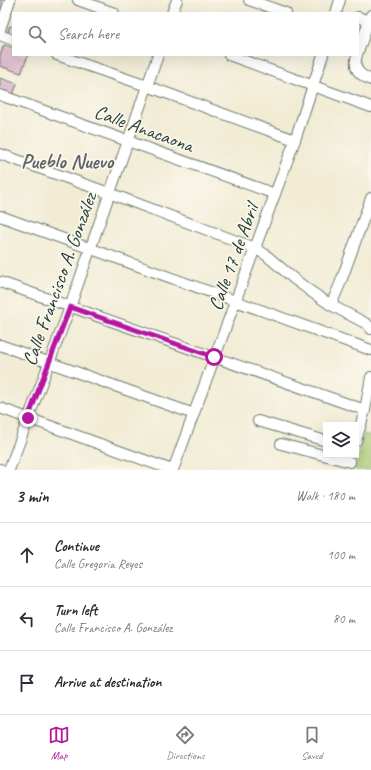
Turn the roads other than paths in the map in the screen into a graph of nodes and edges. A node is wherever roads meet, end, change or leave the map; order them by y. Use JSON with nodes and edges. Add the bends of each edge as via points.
{"nodes":[{"id":1,"x":10,"y":0,"type":"edge"},
{"id":2,"x":78,"y":0,"type":"edge"},
{"id":3,"x":177,"y":0,"type":"edge"},
{"id":4,"x":249,"y":0,"type":"edge"},
{"id":5,"x":111,"y":12,"type":"edge"},
{"id":6,"x":172,"y":12,"type":"edge"},
{"id":7,"x":283,"y":12,"type":"edge"},
{"id":8,"x":359,"y":17,"type":"edge"},
{"id":9,"x":370,"y":18,"type":"edge"},
{"id":10,"x":0,"y":30,"type":"edge"},
{"id":11,"x":0,"y":35,"type":"edge"},
{"id":12,"x":12,"y":40,"type":"edge"},
{"id":13,"x":359,"y":49,"type":"edge"},
{"id":14,"x":60,"y":56,"type":"edge"},
{"id":15,"x":158,"y":56,"type":"edge"},
{"id":16,"x":233,"y":56,"type":"edge"},
{"id":17,"x":323,"y":56,"type":"edge"},
{"id":18,"x":357,"y":56,"type":"edge"},
{"id":19,"x":371,"y":80,"type":"edge"},
{"id":20,"x":313,"y":85,"type":"junction"},
{"id":21,"x":147,"y":86,"type":"junction"},
{"id":22,"x":0,"y":95,"type":"edge"},
{"id":23,"x":371,"y":107,"type":"edge"},
{"id":24,"x":295,"y":140,"type":"junction"},
{"id":25,"x":128,"y":141,"type":"junction"},
{"id":26,"x":0,"y":154,"type":"edge"},
{"id":27,"x":109,"y":193,"type":"junction"},
{"id":28,"x":275,"y":194,"type":"junction"},
{"id":29,"x":371,"y":198,"type":"edge"},
{"id":30,"x":0,"y":216,"type":"edge"},
{"id":31,"x":255,"y":248,"type":"junction"},
{"id":32,"x":90,"y":249,"type":"junction"},
{"id":33,"x":0,"y":282,"type":"edge"},
{"id":34,"x":235,"y":301,"type":"junction"},
{"id":35,"x":331,"y":305,"type":"junction"},
{"id":36,"x":70,"y":307,"type":"junction"},
{"id":37,"x":370,"y":324,"type":"edge"},
{"id":38,"x":0,"y":345,"type":"edge"},
{"id":39,"x":371,"y":350,"type":"edge"},
{"id":40,"x":214,"y":357,"type":"junction"},
{"id":41,"x":49,"y":362,"type":"junction"},
{"id":42,"x":371,"y":377,"type":"edge"},
{"id":43,"x":0,"y":408,"type":"edge"},
{"id":44,"x":365,"y":410,"type":"junction"},
{"id":45,"x":194,"y":414,"type":"junction"},
{"id":46,"x":28,"y":418,"type":"junction"},
{"id":47,"x":258,"y":421,"type":"dead end"},
{"id":48,"x":359,"y":431,"type":"edge"},
{"id":49,"x":323,"y":440,"type":"edge"},
{"id":50,"x":281,"y":444,"type":"dead end"},
{"id":51,"x":350,"y":462,"type":"edge"},
{"id":52,"x":9,"y":470,"type":"edge"},
{"id":53,"x":173,"y":470,"type":"edge"}],
"edges":[{"from":1,"to":10,"type":"street"},
{"from":2,"to":5,"type":"street"},
{"from":3,"to":6,"type":"street"},
{"from":4,"to":7,"type":"street"},
{"from":8,"to":9,"type":"street"},
{"from":9,"to":13,"type":"street"},
{"from":11,"to":12,"type":"street"},
{"from":14,"to":21,"type":"street"},
{"from":15,"to":21,"type":"street","name":"Calle Francisco A. González"},
{"from":16,"to":20,"type":"street"},
{"from":17,"to":20,"type":"street","name":"Calle 17 de Abril"},
{"from":18,"to":19,"type":"street","via":[[357,70]]},
{"from":20,"to":23,"type":"street"},
{"from":20,"to":24,"type":"street","name":"Calle 17 de Abril"},
{"from":21,"to":24,"type":"street"},
{"from":21,"to":25,"type":"street","name":"Calle Francisco A. González"},
{"from":22,"to":25,"type":"street","name":"Calle Anacaona"},
{"from":24,"to":28,"type":"street","name":"Calle 17 de Abril"},
{"from":25,"to":27,"type":"street","name":"Calle Francisco A. González"},
{"from":25,"to":28,"type":"street","name":"Calle Anacaona"},
{"from":26,"to":27,"type":"street"},
{"from":27,"to":31,"type":"street"},
{"from":27,"to":32,"type":"street","name":"Calle Francisco A. González"},
{"from":28,"to":31,"type":"street","name":"Calle 17 de Abril"},
{"from":29,"to":35,"type":"street"},
{"from":30,"to":32,"type":"street"},
{"from":31,"to":34,"type":"street","name":"Calle 17 de Abril"},
{"from":31,"to":35,"type":"street"},
{"from":32,"to":34,"type":"street"},
{"from":32,"to":36,"type":"street","name":"Calle Francisco A. González"},
{"from":33,"to":36,"type":"street"},
{"from":34,"to":39,"type":"street"},
{"from":34,"to":40,"type":"street","name":"Calle 17 de Abril"},
{"from":35,"to":37,"type":"street"},
{"from":36,"to":40,"type":"street"},
{"from":36,"to":41,"type":"street","name":"Calle Francisco A. González"},
{"from":38,"to":41,"type":"street"},
{"from":40,"to":44,"type":"street"},
{"from":40,"to":45,"type":"street","name":"Calle 17 de Abril"},
{"from":41,"to":45,"type":"street"},
{"from":41,"to":46,"type":"street","name":"Calle Francisco A. González"},
{"from":42,"to":44,"type":"street"},
{"from":43,"to":46,"type":"street"},
{"from":44,"to":48,"type":"street"},
{"from":45,"to":53,"type":"street","name":"Calle 17 de Abril"},
{"from":46,"to":52,"type":"street","name":"Calle Francisco A. González"},
{"from":46,"to":53,"type":"street"},
{"from":47,"to":49,"type":"street"},
{"from":50,"to":51,"type":"street"}]}
